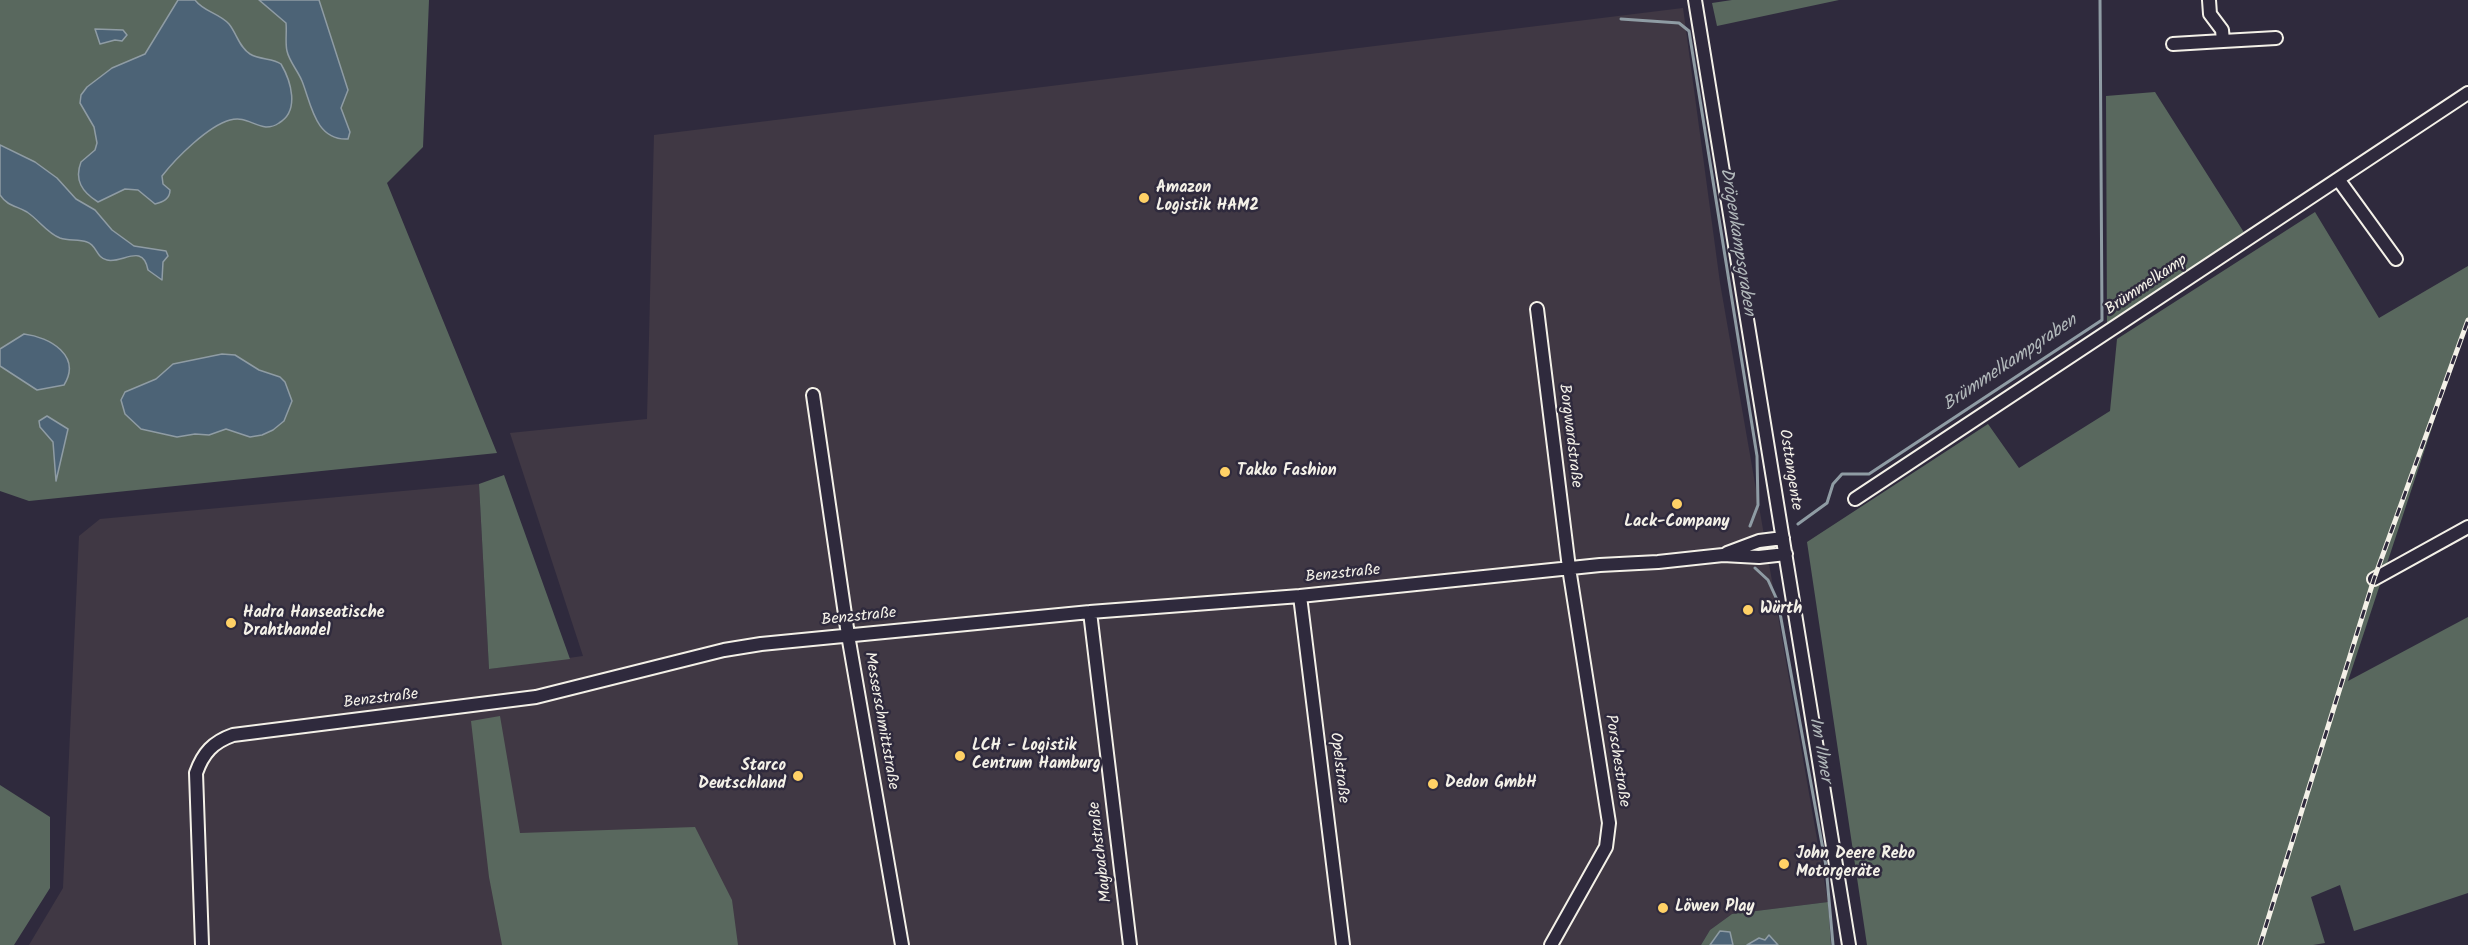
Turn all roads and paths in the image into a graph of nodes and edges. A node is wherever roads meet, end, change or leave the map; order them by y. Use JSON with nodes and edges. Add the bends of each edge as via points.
{"nodes":[{"id":1,"x":1695,"y":0,"type":"edge"},
{"id":2,"x":2210,"y":0,"type":"edge"},
{"id":3,"x":2276,"y":38,"type":"dead end"},
{"id":4,"x":2223,"y":41,"type":"junction"},
{"id":5,"x":2173,"y":44,"type":"dead end"},
{"id":6,"x":2468,"y":93,"type":"edge"},
{"id":7,"x":2338,"y":179,"type":"junction"},
{"id":8,"x":2396,"y":259,"type":"dead end"},
{"id":9,"x":1537,"y":309,"type":"dead end"},
{"id":10,"x":813,"y":395,"type":"dead end"},
{"id":11,"x":1855,"y":499,"type":"dead end"},
{"id":12,"x":2468,"y":526,"type":"edge"},
{"id":13,"x":1783,"y":538,"type":"junction"},
{"id":14,"x":1786,"y":554,"type":"junction"},
{"id":15,"x":1723,"y":555,"type":"junction"},
{"id":16,"x":1569,"y":568,"type":"junction"},
{"id":17,"x":2374,"y":579,"type":"dead end"},
{"id":18,"x":1300,"y":596,"type":"junction"},
{"id":19,"x":1090,"y":612,"type":"junction"},
{"id":20,"x":848,"y":635,"type":"junction"},
{"id":21,"x":202,"y":945,"type":"edge"},
{"id":22,"x":902,"y":945,"type":"edge"},
{"id":23,"x":1130,"y":945,"type":"edge"},
{"id":24,"x":1343,"y":945,"type":"edge"},
{"id":25,"x":1551,"y":945,"type":"edge"},
{"id":26,"x":1849,"y":945,"type":"edge"}],
"edges":[{"from":1,"to":13,"type":"street","name":"Osttangente"},
{"from":2,"to":4,"type":"street","via":[[2211,14],[2222,30]]},
{"from":3,"to":4,"type":"street"},
{"from":4,"to":5,"type":"street"},
{"from":6,"to":7,"type":"street","name":"Brümmelkamp"},
{"from":7,"to":8,"type":"street"},
{"from":7,"to":11,"type":"street","name":"Brümmelkamp"},
{"from":9,"to":16,"type":"street","name":"Borgwardstraße"},
{"from":10,"to":20,"type":"street","name":"Messerschmittstraße"},
{"from":12,"to":17,"type":"street"},
{"from":13,"to":14,"type":"street","name":"Osttangente"},
{"from":13,"to":15,"type":"street","name":"Benzstraße","via":[[1759,541]]},
{"from":14,"to":15,"type":"street","name":"Benzstraße"},
{"from":14,"to":26,"type":"street","name":"Osttangente"},
{"from":15,"to":16,"type":"street","name":"Benzstraße"},
{"from":16,"to":18,"type":"street","name":"Benzstraße"},
{"from":16,"to":25,"type":"street","name":"Porschestraße","via":[[1609,837]]},
{"from":18,"to":19,"type":"street","name":"Benzstraße"},
{"from":18,"to":24,"type":"street","name":"Opelstraße"},
{"from":19,"to":20,"type":"street","name":"Benzstraße"},
{"from":19,"to":23,"type":"street","name":"Maybachstraße"},
{"from":20,"to":21,"type":"street","name":"Benzstraße","via":[[742,646],[536,697],[249,732],[219,740],[201,758],[196,773]]},
{"from":20,"to":22,"type":"street","name":"Messerschmittstraße"}]}
